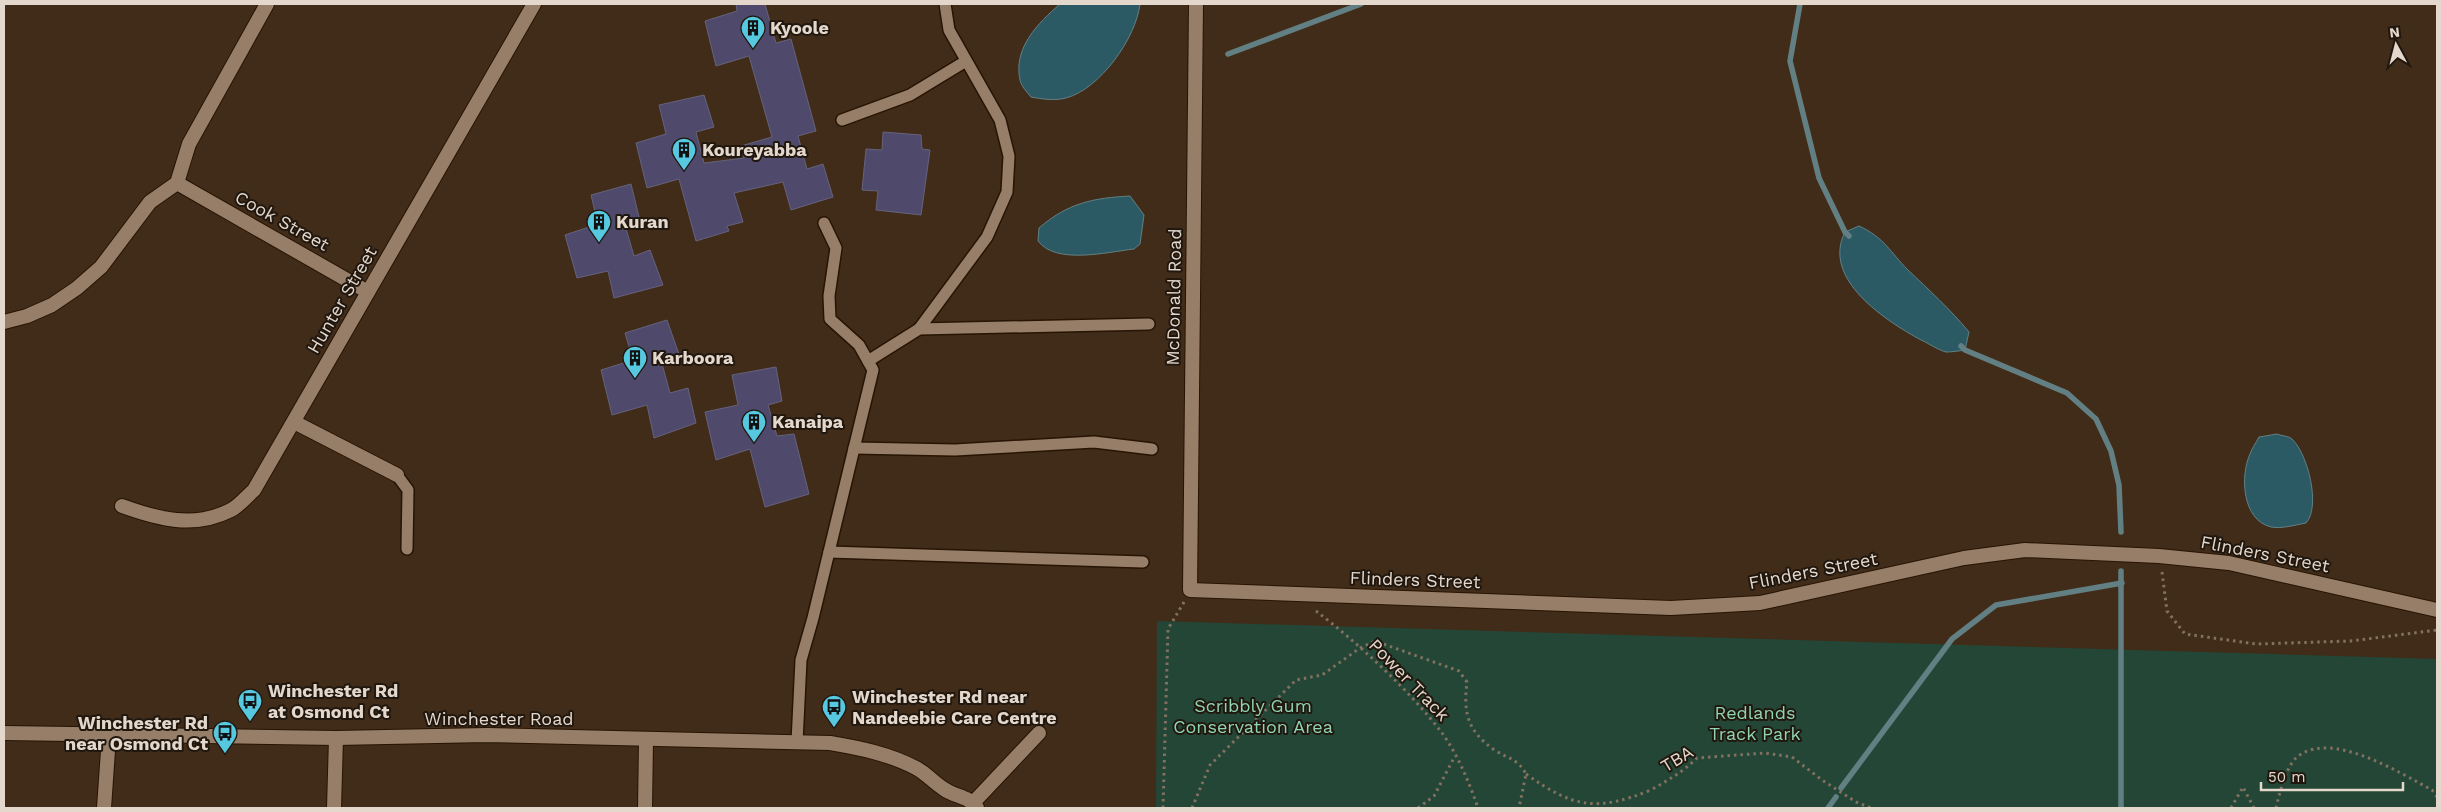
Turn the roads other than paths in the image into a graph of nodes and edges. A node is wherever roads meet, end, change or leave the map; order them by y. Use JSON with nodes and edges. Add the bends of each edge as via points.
{"nodes":[{"id":1,"x":267,"y":4,"type":"edge"},
{"id":2,"x":534,"y":4,"type":"edge"},
{"id":3,"x":945,"y":4,"type":"edge"},
{"id":4,"x":1196,"y":4,"type":"edge"},
{"id":5,"x":966,"y":61,"type":"junction"},
{"id":6,"x":842,"y":120,"type":"dead end"},
{"id":7,"x":177,"y":183,"type":"junction"},
{"id":8,"x":824,"y":223,"type":"dead end"},
{"id":9,"x":368,"y":292,"type":"junction"},
{"id":10,"x":4,"y":322,"type":"edge"},
{"id":11,"x":1148,"y":324,"type":"dead end"},
{"id":12,"x":919,"y":329,"type":"junction"},
{"id":13,"x":868,"y":361,"type":"junction"},
{"id":14,"x":294,"y":422,"type":"junction"},
{"id":15,"x":854,"y":448,"type":"junction"},
{"id":16,"x":1152,"y":449,"type":"dead end"},
{"id":17,"x":397,"y":475,"type":"joint"},
{"id":18,"x":122,"y":506,"type":"dead end"},
{"id":19,"x":407,"y":549,"type":"dead end"},
{"id":20,"x":829,"y":552,"type":"junction"},
{"id":21,"x":1143,"y":562,"type":"dead end"},
{"id":22,"x":1190,"y":590,"type":"joint"},
{"id":23,"x":2437,"y":610,"type":"edge"},
{"id":24,"x":4,"y":733,"type":"edge"},
{"id":25,"x":1039,"y":733,"type":"dead end"},
{"id":26,"x":109,"y":736,"type":"junction"},
{"id":27,"x":336,"y":738,"type":"junction"},
{"id":28,"x":646,"y":740,"type":"junction"},
{"id":29,"x":797,"y":742,"type":"junction"},
{"id":30,"x":975,"y":806,"type":"edge"},
{"id":31,"x":104,"y":808,"type":"edge"},
{"id":32,"x":334,"y":808,"type":"edge"},
{"id":33,"x":646,"y":808,"type":"edge"}],
"edges":[{"from":1,"to":7,"type":"street","via":[[189,144]]},
{"from":2,"to":9,"type":"street","name":"Hunter Street"},
{"from":3,"to":5,"type":"lane","via":[[950,30]]},
{"from":4,"to":22,"type":"street","name":"McDonald Road"},
{"from":5,"to":6,"type":"lane","via":[[910,95]]},
{"from":5,"to":12,"type":"lane","via":[[1000,120],[1009,156],[1008,192],[987,237]]},
{"from":7,"to":9,"type":"street","name":"Cook Street"},
{"from":7,"to":10,"type":"street","via":[[150,202],[102,267],[77,288],[52,305]]},
{"from":8,"to":13,"type":"lane","via":[[836,248],[829,296],[830,319],[859,345]]},
{"from":9,"to":14,"type":"street","name":"Hunter Street"},
{"from":11,"to":12,"type":"lane"},
{"from":12,"to":13,"type":"lane"},
{"from":13,"to":15,"type":"lane","via":[[872,370]]},
{"from":14,"to":17,"type":"street"},
{"from":14,"to":18,"type":"street","name":"Hunter Street","via":[[254,490],[232,510],[204,520],[158,519]]},
{"from":15,"to":16,"type":"lane","via":[[955,450],[1094,442]]},
{"from":15,"to":20,"type":"lane"},
{"from":17,"to":19,"type":"lane","via":[[408,490]]},
{"from":20,"to":21,"type":"lane"},
{"from":20,"to":29,"type":"lane","via":[[801,660]]},
{"from":22,"to":23,"type":"street","name":"Flinders Street","via":[[1671,608],[1760,603],[1964,558],[2025,550],[2159,556],[2228,563]]},
{"from":24,"to":26,"type":"street","name":"Winchester Road"},
{"from":25,"to":30,"type":"street"},
{"from":26,"to":27,"type":"street","name":"Winchester Road"},
{"from":26,"to":31,"type":"street"},
{"from":27,"to":28,"type":"street","name":"Winchester Road","via":[[486,735]]},
{"from":27,"to":32,"type":"street"},
{"from":28,"to":29,"type":"street","name":"Winchester Road"},
{"from":28,"to":33,"type":"street"},
{"from":29,"to":30,"type":"street","name":"Winchester Road","via":[[853,747],[891,757],[917,768],[944,790]]}]}
